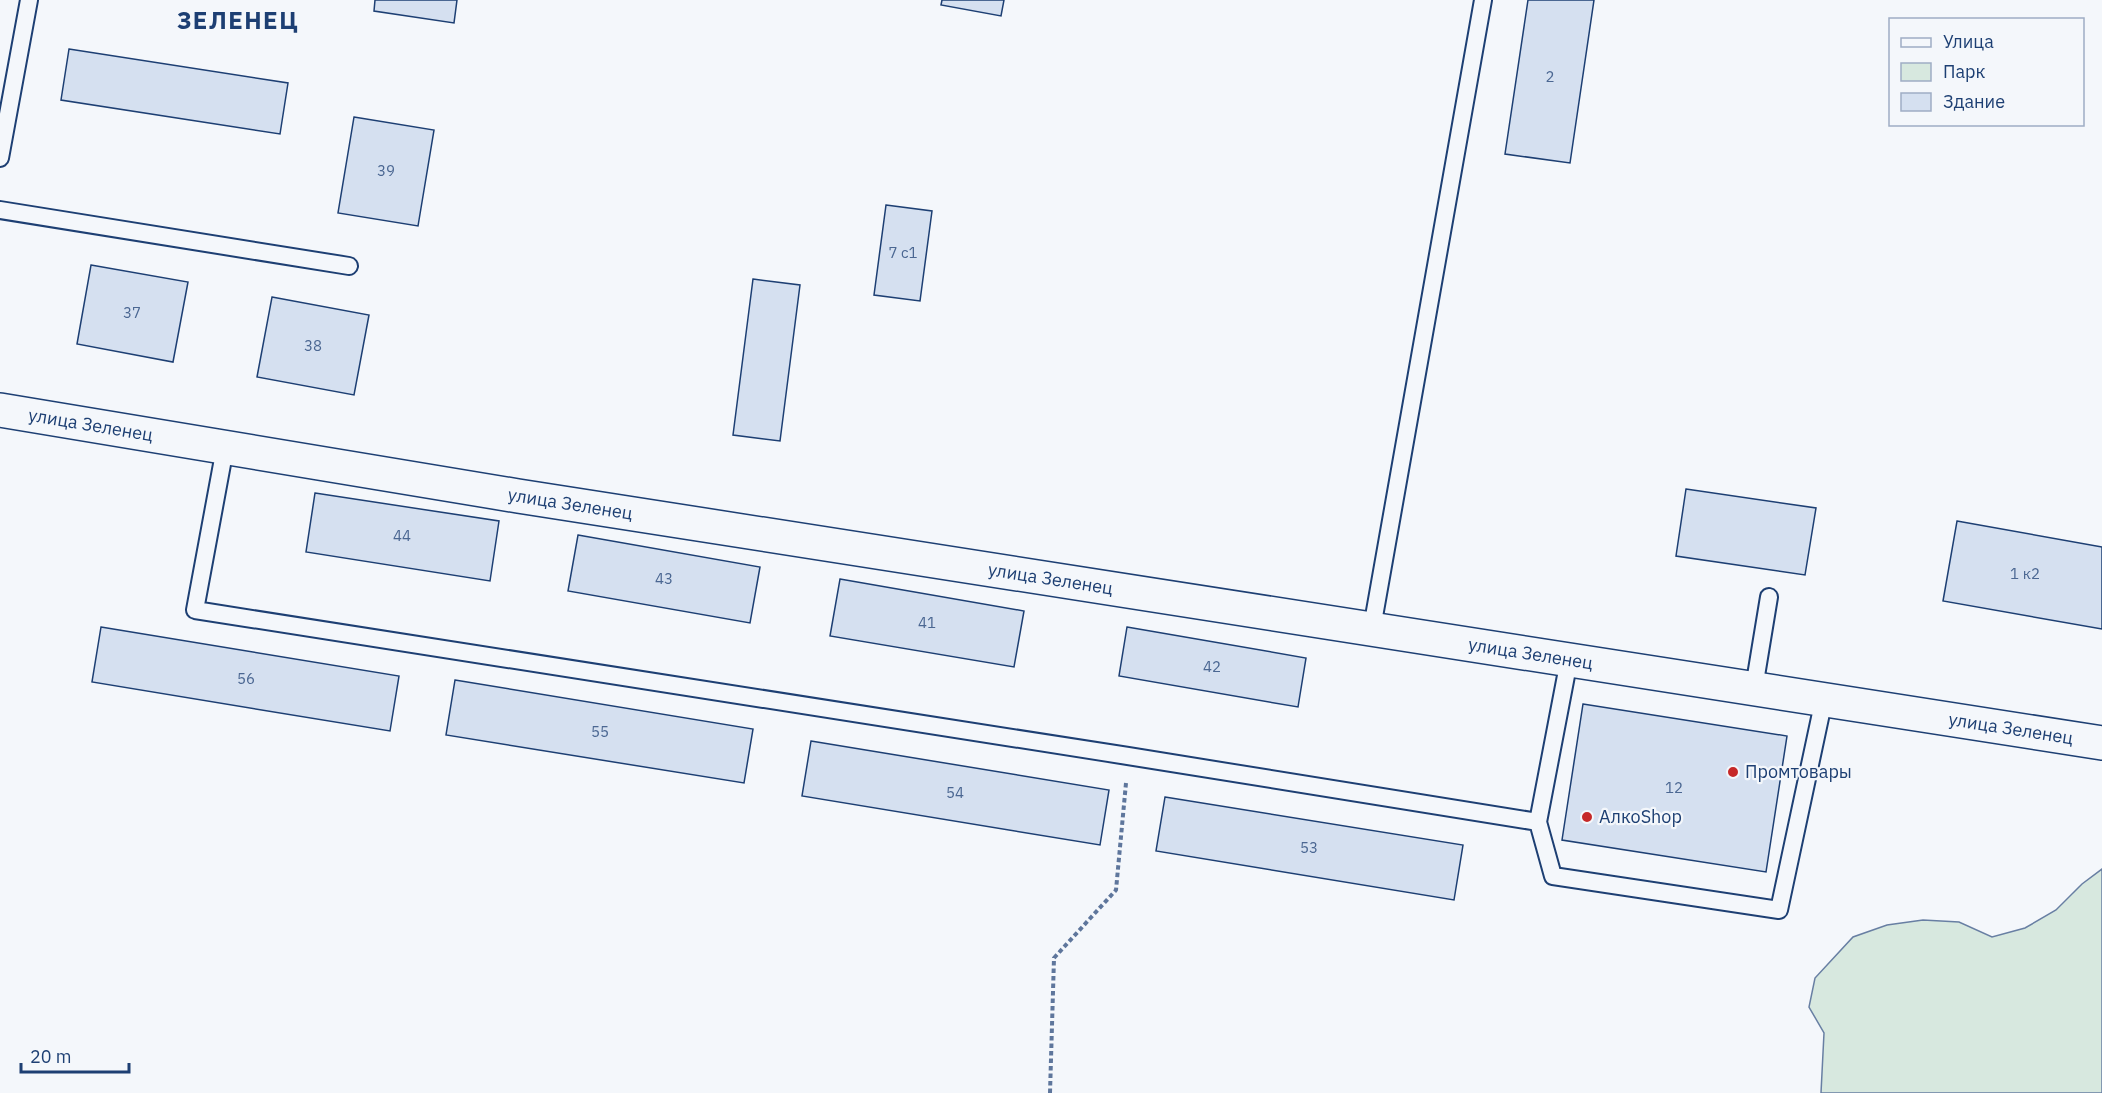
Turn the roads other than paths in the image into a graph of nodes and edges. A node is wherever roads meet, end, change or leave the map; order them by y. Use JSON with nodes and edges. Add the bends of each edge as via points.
{"nodes":[{"id":1,"x":29,"y":0,"type":"edge"},
{"id":2,"x":1483,"y":0,"type":"edge"},
{"id":3,"x":0,"y":158,"type":"edge"},
{"id":4,"x":0,"y":210,"type":"edge"},
{"id":5,"x":349,"y":266,"type":"dead end"},
{"id":6,"x":0,"y":410,"type":"edge"},
{"id":7,"x":225,"y":448,"type":"junction"},
{"id":8,"x":1769,"y":597,"type":"dead end"},
{"id":9,"x":1372,"y":628,"type":"junction"},
{"id":10,"x":1569,"y":660,"type":"junction"},
{"id":11,"x":1755,"y":688,"type":"junction"},
{"id":12,"x":1824,"y":699,"type":"junction"},
{"id":13,"x":2102,"y":743,"type":"edge"},
{"id":14,"x":1538,"y":822,"type":"junction"}],
"edges":[{"from":1,"to":3,"type":"lane"},
{"from":2,"to":9,"type":"lane"},
{"from":4,"to":5,"type":"lane"},
{"from":6,"to":7,"type":"street","name":"улица Зеленец"},
{"from":7,"to":9,"type":"street","name":"улица Зеленец"},
{"from":7,"to":14,"type":"lane","via":[[195,610]]},
{"from":8,"to":11,"type":"lane"},
{"from":9,"to":10,"type":"street","name":"улица Зеленец"},
{"from":10,"to":11,"type":"street","name":"улица Зеленец"},
{"from":10,"to":14,"type":"lane"},
{"from":11,"to":12,"type":"street","name":"улица Зеленец"},
{"from":12,"to":13,"type":"street","name":"улица Зеленец"},
{"from":12,"to":14,"type":"lane","via":[[1779,910],[1553,876]]}]}
